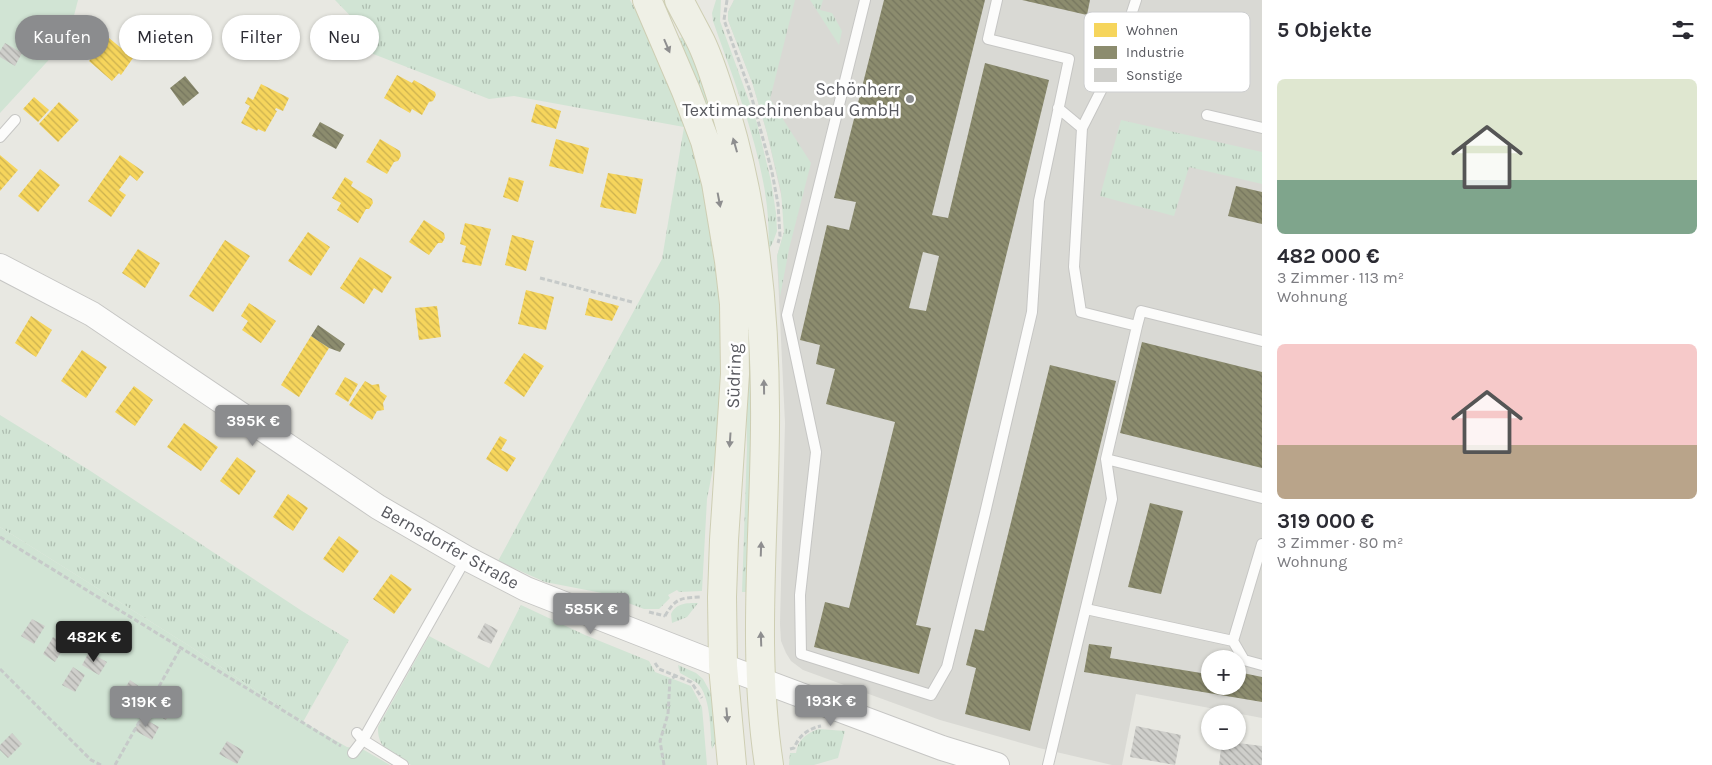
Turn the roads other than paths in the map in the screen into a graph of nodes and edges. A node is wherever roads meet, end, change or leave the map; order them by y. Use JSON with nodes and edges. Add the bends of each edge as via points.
{"nodes":[{"id":1,"x":647,"y":0,"type":"edge"},
{"id":2,"x":679,"y":0,"type":"edge"},
{"id":3,"x":865,"y":0,"type":"edge"},
{"id":4,"x":997,"y":0,"type":"edge"},
{"id":5,"x":1136,"y":0,"type":"edge"},
{"id":6,"x":1132,"y":12,"type":"edge"},
{"id":7,"x":1100,"y":92,"type":"edge"},
{"id":8,"x":1058,"y":108,"type":"junction"},
{"id":9,"x":1207,"y":115,"type":"dead end"},
{"id":10,"x":15,"y":120,"type":"dead end"},
{"id":11,"x":1082,"y":128,"type":"junction"},
{"id":12,"x":1262,"y":128,"type":"edge"},
{"id":13,"x":0,"y":137,"type":"edge"},
{"id":14,"x":0,"y":266,"type":"edge"},
{"id":15,"x":1137,"y":326,"type":"junction"},
{"id":16,"x":1262,"y":341,"type":"edge"},
{"id":17,"x":1106,"y":459,"type":"junction"},
{"id":18,"x":1262,"y":498,"type":"edge"},
{"id":19,"x":1262,"y":544,"type":"edge"},
{"id":20,"x":466,"y":558,"type":"junction"},
{"id":21,"x":1086,"y":610,"type":"junction"},
{"id":22,"x":1234,"y":641,"type":"junction"},
{"id":23,"x":1262,"y":665,"type":"edge"},
{"id":24,"x":723,"y":666,"type":"junction"},
{"id":25,"x":762,"y":680,"type":"junction"},
{"id":26,"x":360,"y":736,"type":"junction"},
{"id":27,"x":353,"y":753,"type":"road end"},
{"id":28,"x":768,"y":758,"type":"edge"},
{"id":29,"x":403,"y":765,"type":"edge"},
{"id":30,"x":732,"y":765,"type":"edge"},
{"id":31,"x":997,"y":765,"type":"edge"},
{"id":32,"x":1048,"y":765,"type":"edge"}],
"edges":[{"from":1,"to":24,"type":"main road","name":"Südring","one_way":true,"via":[[705,141],[730,261],[735,374],[724,540]]},
{"from":25,"to":2,"type":"main road","name":"Südring","one_way":true,"via":[[760,598],[765,429],[757,261],[749,201],[736,148],[702,43]]},
{"from":3,"to":8,"type":"lane","via":[[787,315],[816,452],[800,595],[801,654],[931,695],[947,667],[1032,312],[1039,201]]},
{"from":4,"to":8,"type":"lane","via":[[988,39],[1069,59]]},
{"from":5,"to":6,"type":"lane"},
{"from":7,"to":11,"type":"lane"},
{"from":8,"to":11,"type":"lane"},
{"from":9,"to":12,"type":"lane"},
{"from":10,"to":13,"type":"lane"},
{"from":11,"to":15,"type":"lane","via":[[1074,267],[1081,312]]},
{"from":14,"to":20,"type":"street","name":"Bernsdorfer Straße","via":[[92,314],[378,507]]},
{"from":15,"to":16,"type":"lane","via":[[1141,311]]},
{"from":15,"to":17,"type":"lane"},
{"from":17,"to":18,"type":"lane"},
{"from":17,"to":21,"type":"lane","via":[[1112,499]]},
{"from":19,"to":22,"type":"lane"},
{"from":20,"to":24,"type":"street","name":"Bernsdorfer Straße","via":[[526,589]]},
{"from":20,"to":26,"type":"lane"},
{"from":21,"to":22,"type":"lane"},
{"from":21,"to":32,"type":"lane"},
{"from":22,"to":23,"type":"lane","via":[[1244,660]]},
{"from":24,"to":25,"type":"street","name":"Bernsdorfer Straße"},
{"from":24,"to":30,"type":"main road","name":"Südring","one_way":true},
{"from":25,"to":28,"type":"main road","name":"Südring"},
{"from":25,"to":31,"type":"street","name":"Bernsdorfer Straße","via":[[942,748]]},
{"from":26,"to":27,"type":"lane"},
{"from":26,"to":29,"type":"lane"}]}
